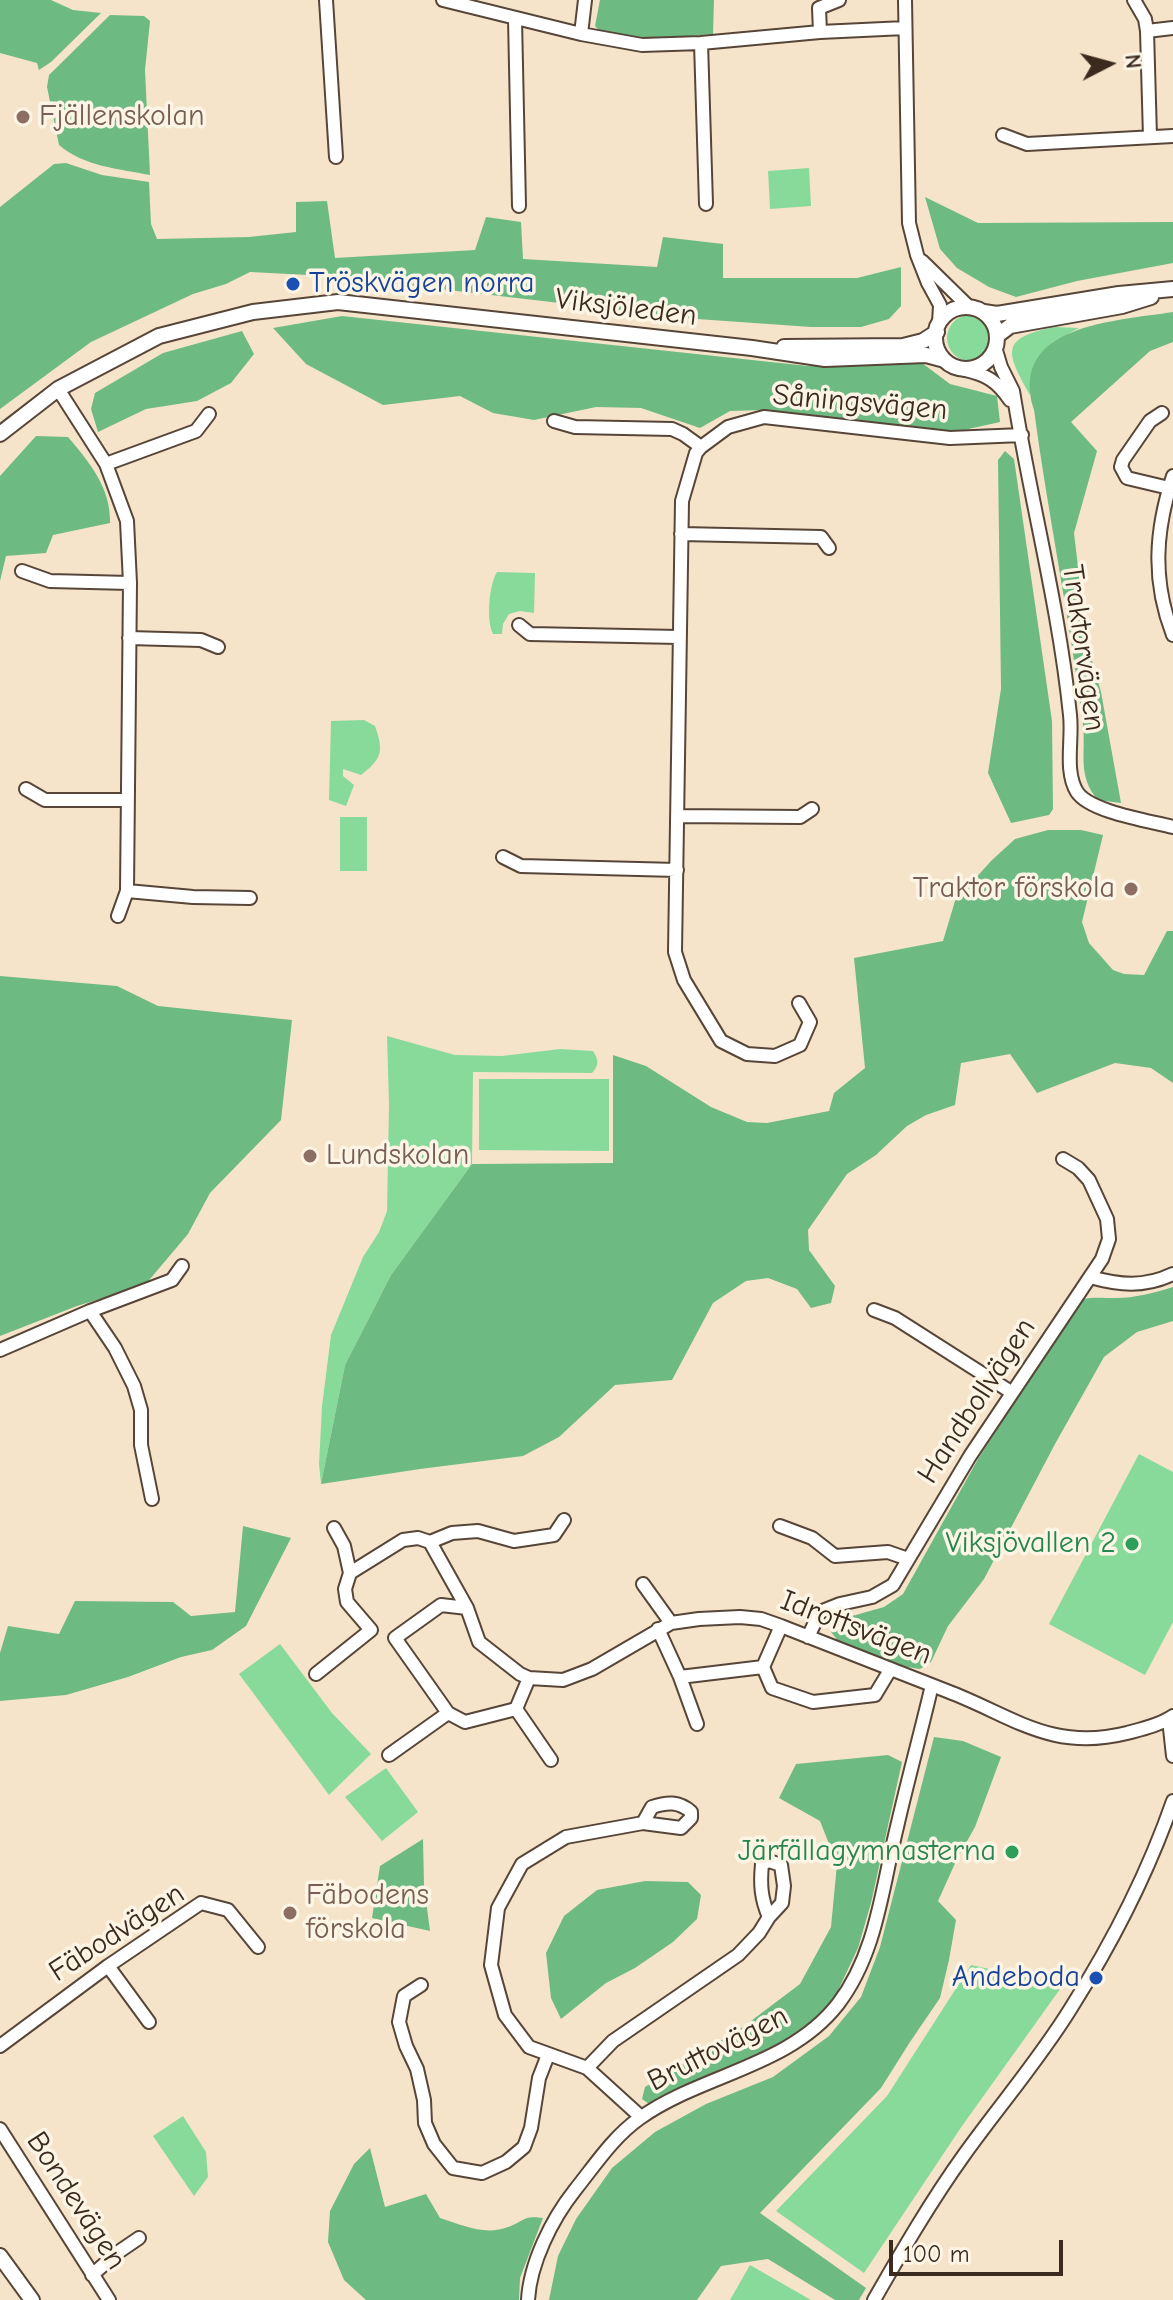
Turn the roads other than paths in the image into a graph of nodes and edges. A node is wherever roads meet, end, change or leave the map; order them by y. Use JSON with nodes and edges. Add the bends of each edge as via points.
{"nodes":[{"id":1,"x":326,"y":0,"type":"edge"},
{"id":2,"x":443,"y":0,"type":"edge"},
{"id":3,"x":585,"y":0,"type":"edge"},
{"id":4,"x":839,"y":0,"type":"edge"},
{"id":5,"x":905,"y":0,"type":"edge"},
{"id":6,"x":1134,"y":0,"type":"edge"},
{"id":7,"x":515,"y":19,"type":"junction"},
{"id":8,"x":905,"y":28,"type":"junction"},
{"id":9,"x":1173,"y":28,"type":"edge"},
{"id":10,"x":1147,"y":31,"type":"junction"},
{"id":11,"x":820,"y":32,"type":"junction"},
{"id":12,"x":581,"y":34,"type":"junction"},
{"id":13,"x":701,"y":43,"type":"junction"},
{"id":14,"x":1003,"y":135,"type":"dead end"},
{"id":15,"x":1173,"y":136,"type":"edge"},
{"id":16,"x":1150,"y":137,"type":"junction"},
{"id":17,"x":336,"y":157,"type":"dead end"},
{"id":18,"x":706,"y":204,"type":"dead end"},
{"id":19,"x":519,"y":206,"type":"dead end"},
{"id":20,"x":917,"y":255,"type":"junction"},
{"id":21,"x":1173,"y":290,"type":"edge"},
{"id":22,"x":976,"y":309,"type":"junction"},
{"id":23,"x":938,"y":328,"type":"junction"},
{"id":24,"x":996,"y":341,"type":"junction"},
{"id":25,"x":752,"y":348,"type":"junction"},
{"id":26,"x":941,"y":359,"type":"junction"},
{"id":27,"x":965,"y":370,"type":"junction"},
{"id":28,"x":58,"y":389,"type":"junction"},
{"id":29,"x":1015,"y":408,"type":"junction"},
{"id":30,"x":1162,"y":413,"type":"dead end"},
{"id":31,"x":209,"y":414,"type":"dead end"},
{"id":32,"x":554,"y":421,"type":"dead end"},
{"id":33,"x":0,"y":434,"type":"edge"},
{"id":34,"x":1022,"y":435,"type":"junction"},
{"id":35,"x":701,"y":447,"type":"junction"},
{"id":36,"x":106,"y":464,"type":"junction"},
{"id":37,"x":1171,"y":482,"type":"edge"},
{"id":38,"x":681,"y":534,"type":"junction"},
{"id":39,"x":829,"y":548,"type":"dead end"},
{"id":40,"x":22,"y":571,"type":"dead end"},
{"id":41,"x":130,"y":583,"type":"junction"},
{"id":42,"x":519,"y":625,"type":"dead end"},
{"id":43,"x":1173,"y":635,"type":"edge"},
{"id":44,"x":679,"y":637,"type":"junction"},
{"id":45,"x":129,"y":638,"type":"junction"},
{"id":46,"x":218,"y":647,"type":"dead end"},
{"id":47,"x":26,"y":789,"type":"dead end"},
{"id":48,"x":127,"y":800,"type":"junction"},
{"id":49,"x":812,"y":809,"type":"dead end"},
{"id":50,"x":678,"y":816,"type":"junction"},
{"id":51,"x":1173,"y":827,"type":"edge"},
{"id":52,"x":503,"y":857,"type":"dead end"},
{"id":53,"x":677,"y":870,"type":"junction"},
{"id":54,"x":127,"y":891,"type":"junction"},
{"id":55,"x":250,"y":898,"type":"dead end"},
{"id":56,"x":118,"y":916,"type":"dead end"},
{"id":57,"x":799,"y":1003,"type":"dead end"},
{"id":58,"x":1063,"y":1159,"type":"dead end"},
{"id":59,"x":182,"y":1266,"type":"dead end"},
{"id":60,"x":1173,"y":1274,"type":"edge"},
{"id":61,"x":1090,"y":1277,"type":"junction"},
{"id":62,"x":874,"y":1310,"type":"dead end"},
{"id":63,"x":90,"y":1311,"type":"junction"},
{"id":64,"x":0,"y":1350,"type":"edge"},
{"id":65,"x":1011,"y":1392,"type":"junction"},
{"id":66,"x":152,"y":1499,"type":"dead end"},
{"id":67,"x":564,"y":1520,"type":"dead end"},
{"id":68,"x":780,"y":1526,"type":"dead end"},
{"id":69,"x":334,"y":1528,"type":"dead end"},
{"id":70,"x":430,"y":1542,"type":"junction"},
{"id":71,"x":908,"y":1559,"type":"junction"},
{"id":72,"x":350,"y":1573,"type":"junction"},
{"id":73,"x":643,"y":1584,"type":"dead end"},
{"id":74,"x":467,"y":1608,"type":"junction"},
{"id":75,"x":671,"y":1623,"type":"junction"},
{"id":76,"x":781,"y":1626,"type":"junction"},
{"id":77,"x":658,"y":1629,"type":"junction"},
{"id":78,"x":371,"y":1630,"type":"junction"},
{"id":79,"x":808,"y":1637,"type":"junction"},
{"id":80,"x":395,"y":1638,"type":"junction"},
{"id":81,"x":763,"y":1667,"type":"junction"},
{"id":82,"x":890,"y":1670,"type":"junction"},
{"id":83,"x":316,"y":1674,"type":"dead end"},
{"id":84,"x":680,"y":1677,"type":"junction"},
{"id":85,"x":529,"y":1678,"type":"junction"},
{"id":86,"x":932,"y":1685,"type":"junction"},
{"id":87,"x":516,"y":1709,"type":"junction"},
{"id":88,"x":448,"y":1713,"type":"junction"},
{"id":89,"x":1171,"y":1718,"type":"edge"},
{"id":90,"x":697,"y":1724,"type":"dead end"},
{"id":91,"x":389,"y":1755,"type":"dead end"},
{"id":92,"x":1173,"y":1756,"type":"edge"},
{"id":93,"x":551,"y":1760,"type":"dead end"},
{"id":94,"x":1173,"y":1801,"type":"edge"},
{"id":95,"x":643,"y":1823,"type":"dead end"},
{"id":96,"x":769,"y":1917,"type":"dead end"},
{"id":97,"x":258,"y":1947,"type":"dead end"},
{"id":98,"x":108,"y":1966,"type":"junction"},
{"id":99,"x":421,"y":1985,"type":"dead end"},
{"id":100,"x":149,"y":2022,"type":"dead end"},
{"id":101,"x":0,"y":2046,"type":"edge"},
{"id":102,"x":548,"y":2055,"type":"junction"},
{"id":103,"x":587,"y":2068,"type":"junction"},
{"id":104,"x":641,"y":2117,"type":"junction"},
{"id":105,"x":0,"y":2129,"type":"edge"},
{"id":106,"x":139,"y":2238,"type":"dead end"},
{"id":107,"x":0,"y":2256,"type":"edge"},
{"id":108,"x":92,"y":2275,"type":"junction"},
{"id":109,"x":32,"y":2300,"type":"edge"},
{"id":110,"x":109,"y":2300,"type":"edge"},
{"id":111,"x":528,"y":2300,"type":"edge"},
{"id":112,"x":874,"y":2300,"type":"edge"}],
"edges":[{"from":1,"to":17,"type":"street"},
{"from":2,"to":7,"type":"street"},
{"from":3,"to":12,"type":"street"},
{"from":4,"to":11,"type":"street","via":[[819,8]]},
{"from":5,"to":8,"type":"street"},
{"from":6,"to":10,"type":"street"},
{"from":7,"to":12,"type":"street"},
{"from":7,"to":19,"type":"street"},
{"from":8,"to":11,"type":"street"},
{"from":8,"to":20,"type":"street","via":[[909,223]]},
{"from":9,"to":10,"type":"street"},
{"from":10,"to":16,"type":"street"},
{"from":11,"to":13,"type":"street"},
{"from":12,"to":13,"type":"street","via":[[642,45]]},
{"from":13,"to":18,"type":"street"},
{"from":14,"to":16,"type":"street","via":[[1027,144]]},
{"from":15,"to":16,"type":"street"},
{"from":20,"to":22,"type":"street"},
{"from":20,"to":23,"type":"street","via":[[940,305]]},
{"from":21,"to":22,"type":"main road","via":[[997,314]]},
{"from":21,"to":24,"type":"main road","via":[[1122,306],[1010,326]]},
{"from":22,"to":23,"type":"main road","via":[[952,311]]},
{"from":22,"to":24,"type":"main road","via":[[996,325]]},
{"from":23,"to":25,"type":"main road","name":"Viksjöleden","via":[[923,341],[903,346]]},
{"from":23,"to":26,"type":"main road"},
{"from":24,"to":27,"type":"main road","via":[[991,358]]},
{"from":24,"to":29,"type":"street","name":"Traktorvägen"},
{"from":25,"to":26,"type":"main road","name":"Viksjöleden","via":[[825,359]]},
{"from":25,"to":28,"type":"main road","name":"Viksjöleden","via":[[338,302],[253,312],[159,336]]},
{"from":26,"to":27,"type":"main road"},
{"from":27,"to":29,"type":"street","name":"Traktorvägen","via":[[986,375]]},
{"from":28,"to":33,"type":"main road","name":"Viksjöleden"},
{"from":28,"to":36,"type":"street"},
{"from":29,"to":34,"type":"street","name":"Traktorvägen"},
{"from":30,"to":37,"type":"street","via":[[1150,421],[1121,467],[1127,478]]},
{"from":31,"to":36,"type":"street","via":[[196,431]]},
{"from":32,"to":35,"type":"street","via":[[575,427],[672,429]]},
{"from":34,"to":35,"type":"street","name":"Såningsvägen","via":[[950,438],[764,417],[728,427]]},
{"from":34,"to":51,"type":"street","name":"Traktorvägen","via":[[1070,717],[1071,780],[1079,796],[1096,807]]},
{"from":35,"to":38,"type":"street","via":[[682,501]]},
{"from":36,"to":41,"type":"street","via":[[127,521]]},
{"from":37,"to":43,"type":"street","via":[[1159,525],[1158,562],[1162,602]]},
{"from":38,"to":39,"type":"street","via":[[821,537]]},
{"from":38,"to":44,"type":"street"},
{"from":40,"to":41,"type":"street","via":[[50,581]]},
{"from":41,"to":45,"type":"street"},
{"from":42,"to":44,"type":"street","via":[[530,634]]},
{"from":44,"to":50,"type":"street"},
{"from":45,"to":46,"type":"street","via":[[201,640]]},
{"from":45,"to":48,"type":"street"},
{"from":47,"to":48,"type":"street","via":[[45,800]]},
{"from":48,"to":54,"type":"street"},
{"from":49,"to":50,"type":"street","via":[[800,817]]},
{"from":50,"to":53,"type":"street"},
{"from":52,"to":53,"type":"street","via":[[521,866]]},
{"from":53,"to":57,"type":"street","via":[[675,952],[684,980],[721,1041],[747,1054],[775,1056],[800,1045],[810,1022]]},
{"from":54,"to":55,"type":"street"},
{"from":54,"to":56,"type":"street"},
{"from":58,"to":61,"type":"street","name":"Handbollvägen","via":[[1089,1180],[1107,1219],[1109,1239]]},
{"from":59,"to":63,"type":"street","via":[[172,1280]]},
{"from":60,"to":61,"type":"street","via":[[1144,1284]]},
{"from":61,"to":65,"type":"street","name":"Handbollvägen"},
{"from":62,"to":65,"type":"street"},
{"from":63,"to":64,"type":"street"},
{"from":63,"to":66,"type":"street","via":[[134,1386]]},
{"from":65,"to":71,"type":"street","name":"Handbollvägen"},
{"from":67,"to":70,"type":"street","via":[[554,1535],[514,1541],[478,1531]]},
{"from":68,"to":71,"type":"street","via":[[812,1538],[835,1556],[888,1552]]},
{"from":69,"to":72,"type":"street"},
{"from":70,"to":72,"type":"street","via":[[403,1540]]},
{"from":70,"to":74,"type":"street"},
{"from":71,"to":79,"type":"street","name":"Handbollvägen","via":[[893,1585],[820,1612]]},
{"from":72,"to":78,"type":"street","via":[[347,1602]]},
{"from":73,"to":75,"type":"street"},
{"from":74,"to":80,"type":"street","via":[[441,1605]]},
{"from":74,"to":85,"type":"street","via":[[479,1642]]},
{"from":75,"to":76,"type":"street","name":"Idrottsvägen","via":[[740,1617]]},
{"from":75,"to":77,"type":"street","name":"Idrottsvägen"},
{"from":76,"to":79,"type":"street","name":"Idrottsvägen"},
{"from":76,"to":81,"type":"street"},
{"from":77,"to":84,"type":"street"},
{"from":77,"to":85,"type":"street","name":"Idrottsvägen","via":[[592,1669],[563,1680]]},
{"from":78,"to":80,"type":"street","via":[[386,1629]]},
{"from":78,"to":83,"type":"street"},
{"from":79,"to":82,"type":"street","name":"Idrottsvägen"},
{"from":80,"to":88,"type":"street"},
{"from":81,"to":82,"type":"street","via":[[772,1688],[813,1702],[875,1695]]},
{"from":81,"to":84,"type":"street"},
{"from":82,"to":86,"type":"street","name":"Idrottsvägen"},
{"from":84,"to":90,"type":"street"},
{"from":85,"to":87,"type":"street"},
{"from":86,"to":89,"type":"street","name":"Idrottsvägen","via":[[1020,1725],[1082,1739],[1114,1736]]},
{"from":86,"to":104,"type":"street","name":"Bruttovägen","via":[[874,1930],[853,1983],[799,2041]]},
{"from":87,"to":88,"type":"street","via":[[465,1722]]},
{"from":87,"to":93,"type":"street"},
{"from":88,"to":91,"type":"street"},
{"from":89,"to":92,"type":"street"},
{"from":94,"to":112,"type":"street","via":[[1147,1868],[1071,2009],[963,2157]]},
{"from":95,"to":102,"type":"street","via":[[566,1837],[522,1864],[498,1908],[491,1965],[505,2015],[529,2047]]},
{"from":96,"to":103,"type":"street","via":[[738,1955],[613,2041]]},
{"from":97,"to":98,"type":"street","name":"Fäbodvägen","via":[[228,1910],[201,1903]]},
{"from":98,"to":100,"type":"street"},
{"from":98,"to":101,"type":"street","name":"Fäbodvägen"},
{"from":99,"to":102,"type":"street","via":[[404,1996],[399,2022],[417,2069],[425,2123],[453,2168],[482,2173],[524,2147]]},
{"from":102,"to":103,"type":"street"},
{"from":103,"to":104,"type":"street"},
{"from":104,"to":111,"type":"street","name":"Bruttovägen","via":[[617,2137],[559,2211],[529,2279]]},
{"from":105,"to":108,"type":"street","name":"Bondevägen"},
{"from":106,"to":108,"type":"street"},
{"from":107,"to":109,"type":"main road"},
{"from":108,"to":110,"type":"street","name":"Bondevägen"}]}
